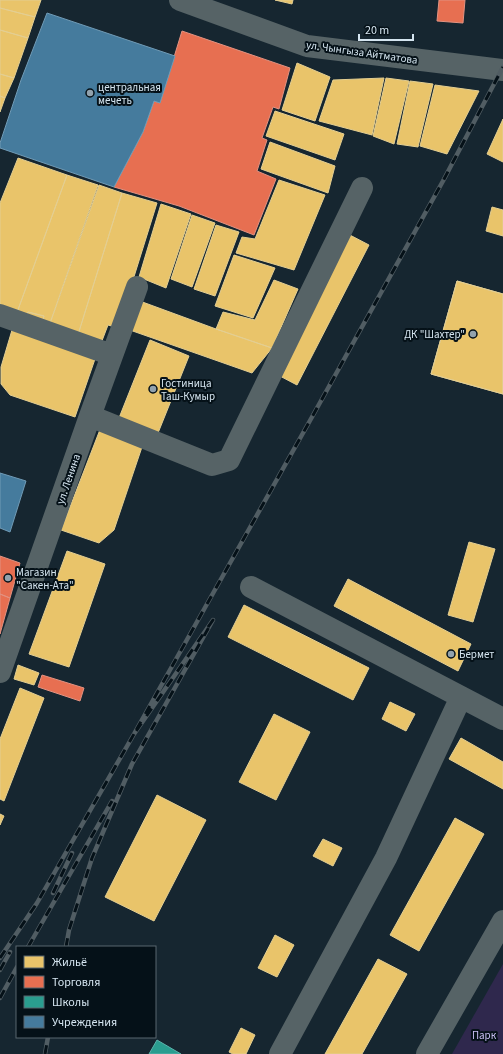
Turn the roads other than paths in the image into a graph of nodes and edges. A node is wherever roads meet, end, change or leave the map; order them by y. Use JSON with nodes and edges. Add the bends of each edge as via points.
{"nodes":[{"id":1,"x":180,"y":0,"type":"edge"},
{"id":2,"x":503,"y":70,"type":"edge"},
{"id":3,"x":362,"y":188,"type":"dead end"},
{"id":4,"x":137,"y":287,"type":"dead end"},
{"id":5,"x":0,"y":315,"type":"edge"},
{"id":6,"x":112,"y":355,"type":"junction"},
{"id":7,"x":90,"y":416,"type":"junction"},
{"id":8,"x":251,"y":587,"type":"dead end"},
{"id":9,"x":0,"y":672,"type":"edge"},
{"id":10,"x":461,"y":696,"type":"junction"},
{"id":11,"x":503,"y":718,"type":"edge"},
{"id":12,"x":503,"y":920,"type":"edge"},
{"id":13,"x":280,"y":1054,"type":"edge"},
{"id":14,"x":427,"y":1054,"type":"edge"}],
"edges":[{"from":1,"to":2,"type":"street","name":"ул. Чынгыза Айтматова","via":[[307,46]]},
{"from":3,"to":7,"type":"street","via":[[229,460],[212,465]]},
{"from":4,"to":6,"type":"street","name":"ул. Ленина"},
{"from":5,"to":6,"type":"street"},
{"from":6,"to":7,"type":"street","name":"ул. Ленина"},
{"from":7,"to":9,"type":"street","name":"ул. Ленина"},
{"from":8,"to":10,"type":"street"},
{"from":10,"to":11,"type":"street"},
{"from":10,"to":13,"type":"street","via":[[386,858]]},
{"from":12,"to":14,"type":"street"}]}
